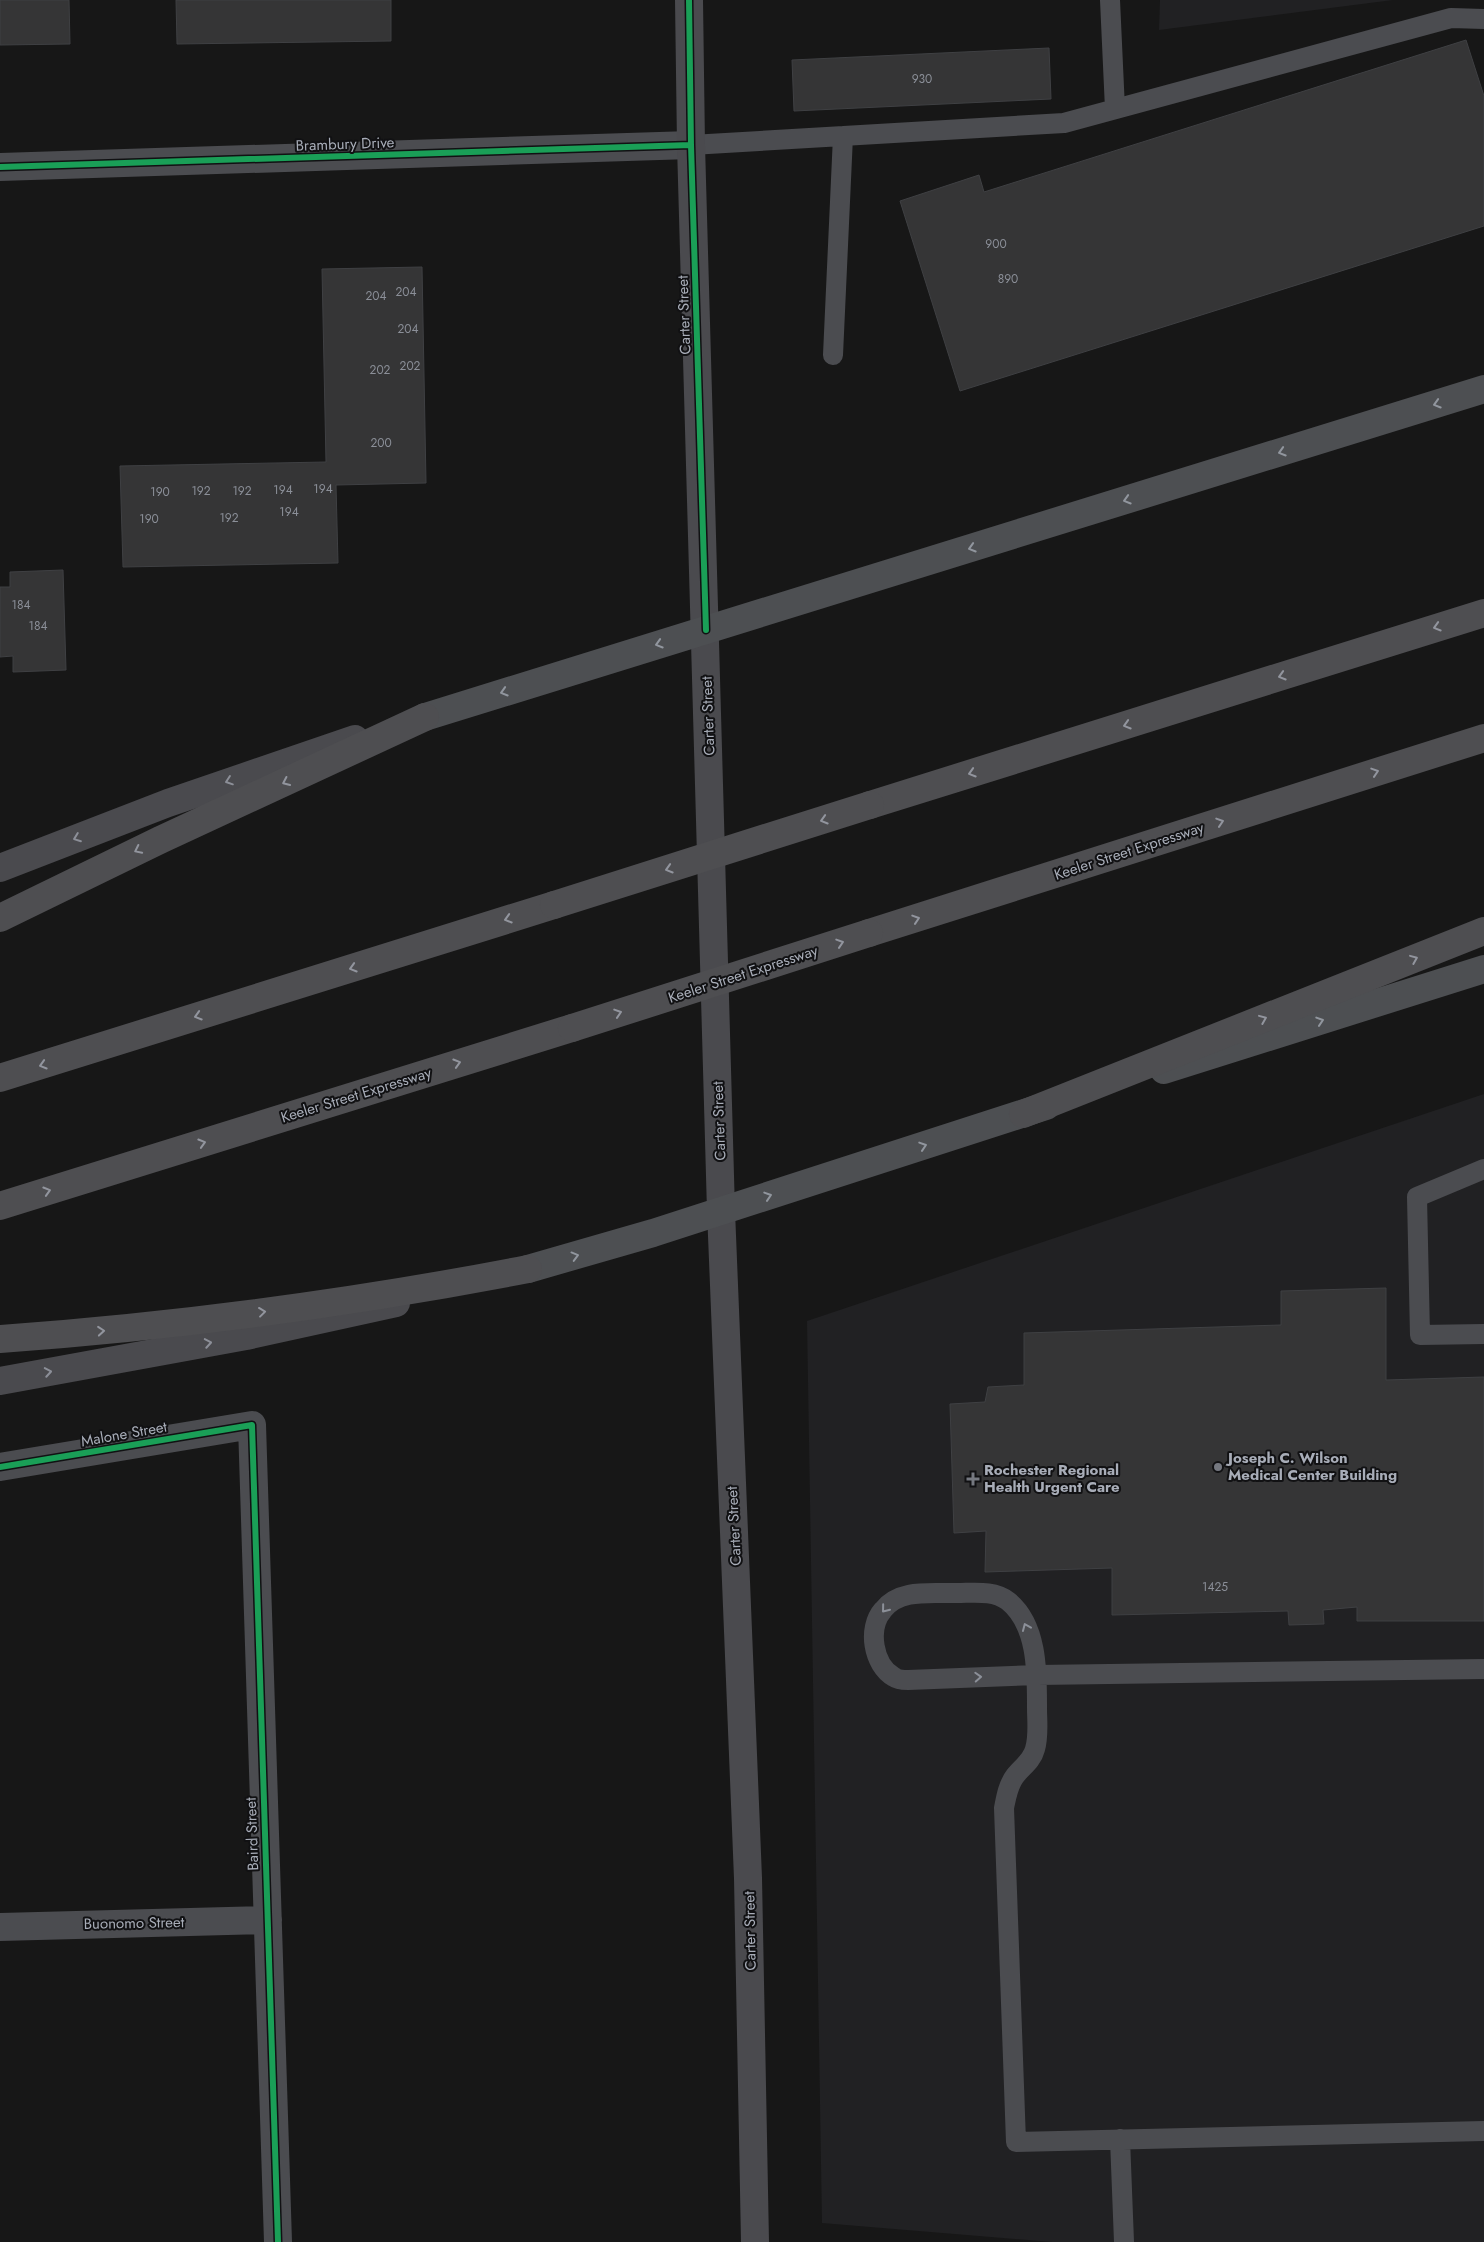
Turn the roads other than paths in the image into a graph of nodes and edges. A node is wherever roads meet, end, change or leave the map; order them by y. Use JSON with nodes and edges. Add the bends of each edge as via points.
{"nodes":[{"id":1,"x":689,"y":0,"type":"edge"},
{"id":2,"x":1110,"y":0,"type":"edge"},
{"id":3,"x":1484,"y":19,"type":"edge"},
{"id":4,"x":1115,"y":109,"type":"junction"},
{"id":5,"x":844,"y":136,"type":"junction"},
{"id":6,"x":691,"y":145,"type":"junction"},
{"id":7,"x":0,"y":167,"type":"edge"},
{"id":8,"x":833,"y":355,"type":"dead end"},
{"id":9,"x":1484,"y":389,"type":"edge"},
{"id":10,"x":1484,"y":613,"type":"edge"},
{"id":11,"x":706,"y":630,"type":"junction"},
{"id":12,"x":425,"y":717,"type":"junction"},
{"id":13,"x":1484,"y":738,"type":"edge"},
{"id":14,"x":0,"y":868,"type":"edge"},
{"id":15,"x":0,"y":918,"type":"edge"},
{"id":16,"x":1484,"y":930,"type":"edge"},
{"id":17,"x":1484,"y":970,"type":"edge"},
{"id":18,"x":0,"y":1078,"type":"edge"},
{"id":19,"x":1023,"y":1114,"type":"junction"},
{"id":20,"x":1484,"y":1169,"type":"edge"},
{"id":21,"x":0,"y":1206,"type":"edge"},
{"id":22,"x":722,"y":1211,"type":"junction"},
{"id":23,"x":528,"y":1269,"type":"junction"},
{"id":24,"x":1484,"y":1334,"type":"edge"},
{"id":25,"x":0,"y":1339,"type":"edge"},
{"id":26,"x":0,"y":1381,"type":"edge"},
{"id":27,"x":252,"y":1425,"type":"joint"},
{"id":28,"x":0,"y":1467,"type":"edge"},
{"id":29,"x":1484,"y":1669,"type":"edge"},
{"id":30,"x":1037,"y":1675,"type":"junction"},
{"id":31,"x":268,"y":1920,"type":"junction"},
{"id":32,"x":0,"y":1926,"type":"edge"},
{"id":33,"x":1484,"y":2132,"type":"edge"},
{"id":34,"x":1120,"y":2139,"type":"junction"},
{"id":35,"x":278,"y":2242,"type":"edge"},
{"id":36,"x":755,"y":2242,"type":"edge"},
{"id":37,"x":1124,"y":2242,"type":"edge"}],
"edges":[{"from":1,"to":6,"type":"main road","name":"Carter Street"},
{"from":2,"to":4,"type":"lane"},
{"from":3,"to":4,"type":"lane","via":[[1451,18]]},
{"from":4,"to":5,"type":"lane","via":[[1064,123]]},
{"from":5,"to":6,"type":"lane"},
{"from":5,"to":8,"type":"lane"},
{"from":6,"to":7,"type":"street","name":"Brambury Drive"},
{"from":6,"to":11,"type":"main road","name":"Carter Street"},
{"from":9,"to":11,"type":"main road","one_way":true},
{"from":10,"to":18,"type":"highway","one_way":true,"bridge":true},
{"from":11,"to":12,"type":"main road","one_way":true},
{"from":11,"to":22,"type":"main road","name":"Carter Street"},
{"from":12,"to":14,"type":"main road","one_way":true,"via":[[177,800]]},
{"from":12,"to":15,"type":"highway","one_way":true},
{"from":21,"to":13,"type":"highway","name":"Keeler Street Expressway","one_way":true,"bridge":true},
{"from":19,"to":16,"type":"highway","one_way":true},
{"from":19,"to":17,"type":"main road","one_way":true},
{"from":22,"to":19,"type":"main road","one_way":true},
{"from":20,"to":24,"type":"lane","via":[[1417,1197],[1420,1335]]},
{"from":23,"to":22,"type":"main road","one_way":true},
{"from":22,"to":36,"type":"main road","name":"Carter Street","via":[[747,1824]]},
{"from":25,"to":23,"type":"highway","one_way":true,"via":[[133,1328],[302,1308]]},
{"from":26,"to":23,"type":"main road","one_way":true,"via":[[313,1323]]},
{"from":27,"to":28,"type":"street","name":"Malone Street"},
{"from":27,"to":31,"type":"street","name":"Baird Street"},
{"from":29,"to":30,"type":"lane"},
{"from":30,"to":30,"type":"lane","one_way":true,"via":[[1029,1636],[1020,1613],[995,1594],[908,1595],[893,1599],[881,1611],[876,1624],[874,1640],[878,1658],[895,1678]]},
{"from":30,"to":34,"type":"lane","via":[[1038,1733],[1035,1750],[1014,1777],[1004,1808],[1016,2142]]},
{"from":31,"to":32,"type":"street","name":"Buonomo Street"},
{"from":31,"to":35,"type":"street","name":"Baird Street"},
{"from":33,"to":34,"type":"lane"},
{"from":34,"to":37,"type":"lane"}]}
